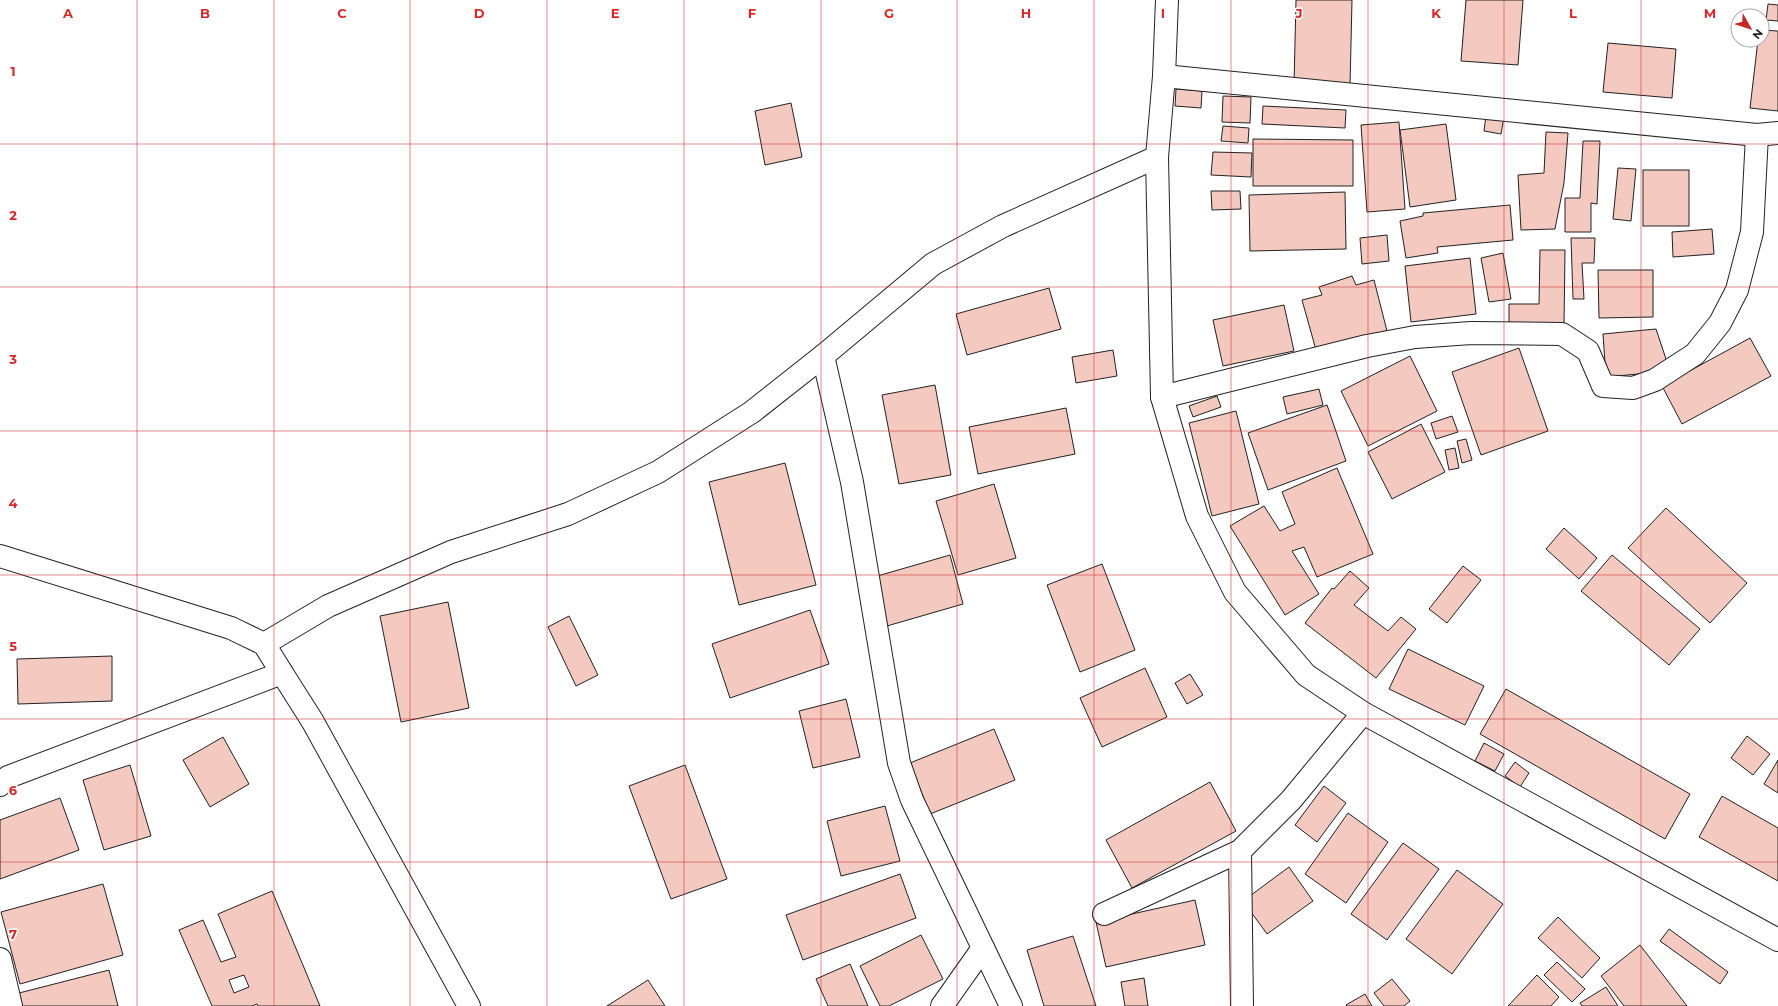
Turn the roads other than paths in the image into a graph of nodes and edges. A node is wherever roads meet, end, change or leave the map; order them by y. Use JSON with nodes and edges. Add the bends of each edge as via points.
{"nodes":[{"id":1,"x":1167,"y":0,"type":"edge"},
{"id":2,"x":1164,"y":76,"type":"junction"},
{"id":3,"x":1767,"y":134,"type":"edge"},
{"id":4,"x":1156,"y":157,"type":"junction"},
{"id":5,"x":823,"y":356,"type":"junction"},
{"id":6,"x":1162,"y":397,"type":"junction"},
{"id":7,"x":0,"y":556,"type":"edge"},
{"id":8,"x":264,"y":644,"type":"junction"},
{"id":9,"x":282,"y":673,"type":"junction"},
{"id":10,"x":1363,"y":713,"type":"junction"},
{"id":11,"x":0,"y":785,"type":"edge"},
{"id":12,"x":1240,"y":851,"type":"junction"},
{"id":13,"x":1104,"y":914,"type":"dead end"},
{"id":14,"x":1778,"y":940,"type":"edge"},
{"id":15,"x":983,"y":948,"type":"junction"},
{"id":16,"x":1,"y":966,"type":"edge"},
{"id":17,"x":10,"y":1006,"type":"edge"},
{"id":18,"x":469,"y":1006,"type":"edge"},
{"id":19,"x":942,"y":1006,"type":"edge"},
{"id":20,"x":1011,"y":1006,"type":"edge"},
{"id":21,"x":1242,"y":1006,"type":"edge"}],
"edges":[{"from":1,"to":2,"type":"street"},
{"from":2,"to":3,"type":"street"},
{"from":2,"to":4,"type":"street"},
{"from":3,"to":6,"type":"street","via":[[1752,232],[1737,290],[1720,323],[1695,354],[1655,380],[1633,388],[1603,386],[1588,350],[1562,334],[1471,333],[1415,337],[1367,346]]},
{"from":4,"to":5,"type":"street","via":[[1003,226],[933,264]]},
{"from":4,"to":6,"type":"street"},
{"from":5,"to":8,"type":"street","via":[[752,412],[658,472],[568,514],[451,552],[328,606]]},
{"from":5,"to":15,"type":"street","via":[[852,482],[899,763],[912,800]]},
{"from":6,"to":10,"type":"street","via":[[1197,516],[1235,592],[1306,675]]},
{"from":7,"to":8,"type":"street","via":[[231,628]]},
{"from":8,"to":9,"type":"street"},
{"from":9,"to":11,"type":"street","via":[[8,777]]},
{"from":9,"to":18,"type":"street","via":[[313,722]]},
{"from":10,"to":12,"type":"street","via":[[1291,800]]},
{"from":10,"to":14,"type":"street"},
{"from":12,"to":13,"type":"street"},
{"from":12,"to":21,"type":"street"},
{"from":15,"to":19,"type":"street"},
{"from":15,"to":20,"type":"street"},
{"from":16,"to":17,"type":"street"}]}
